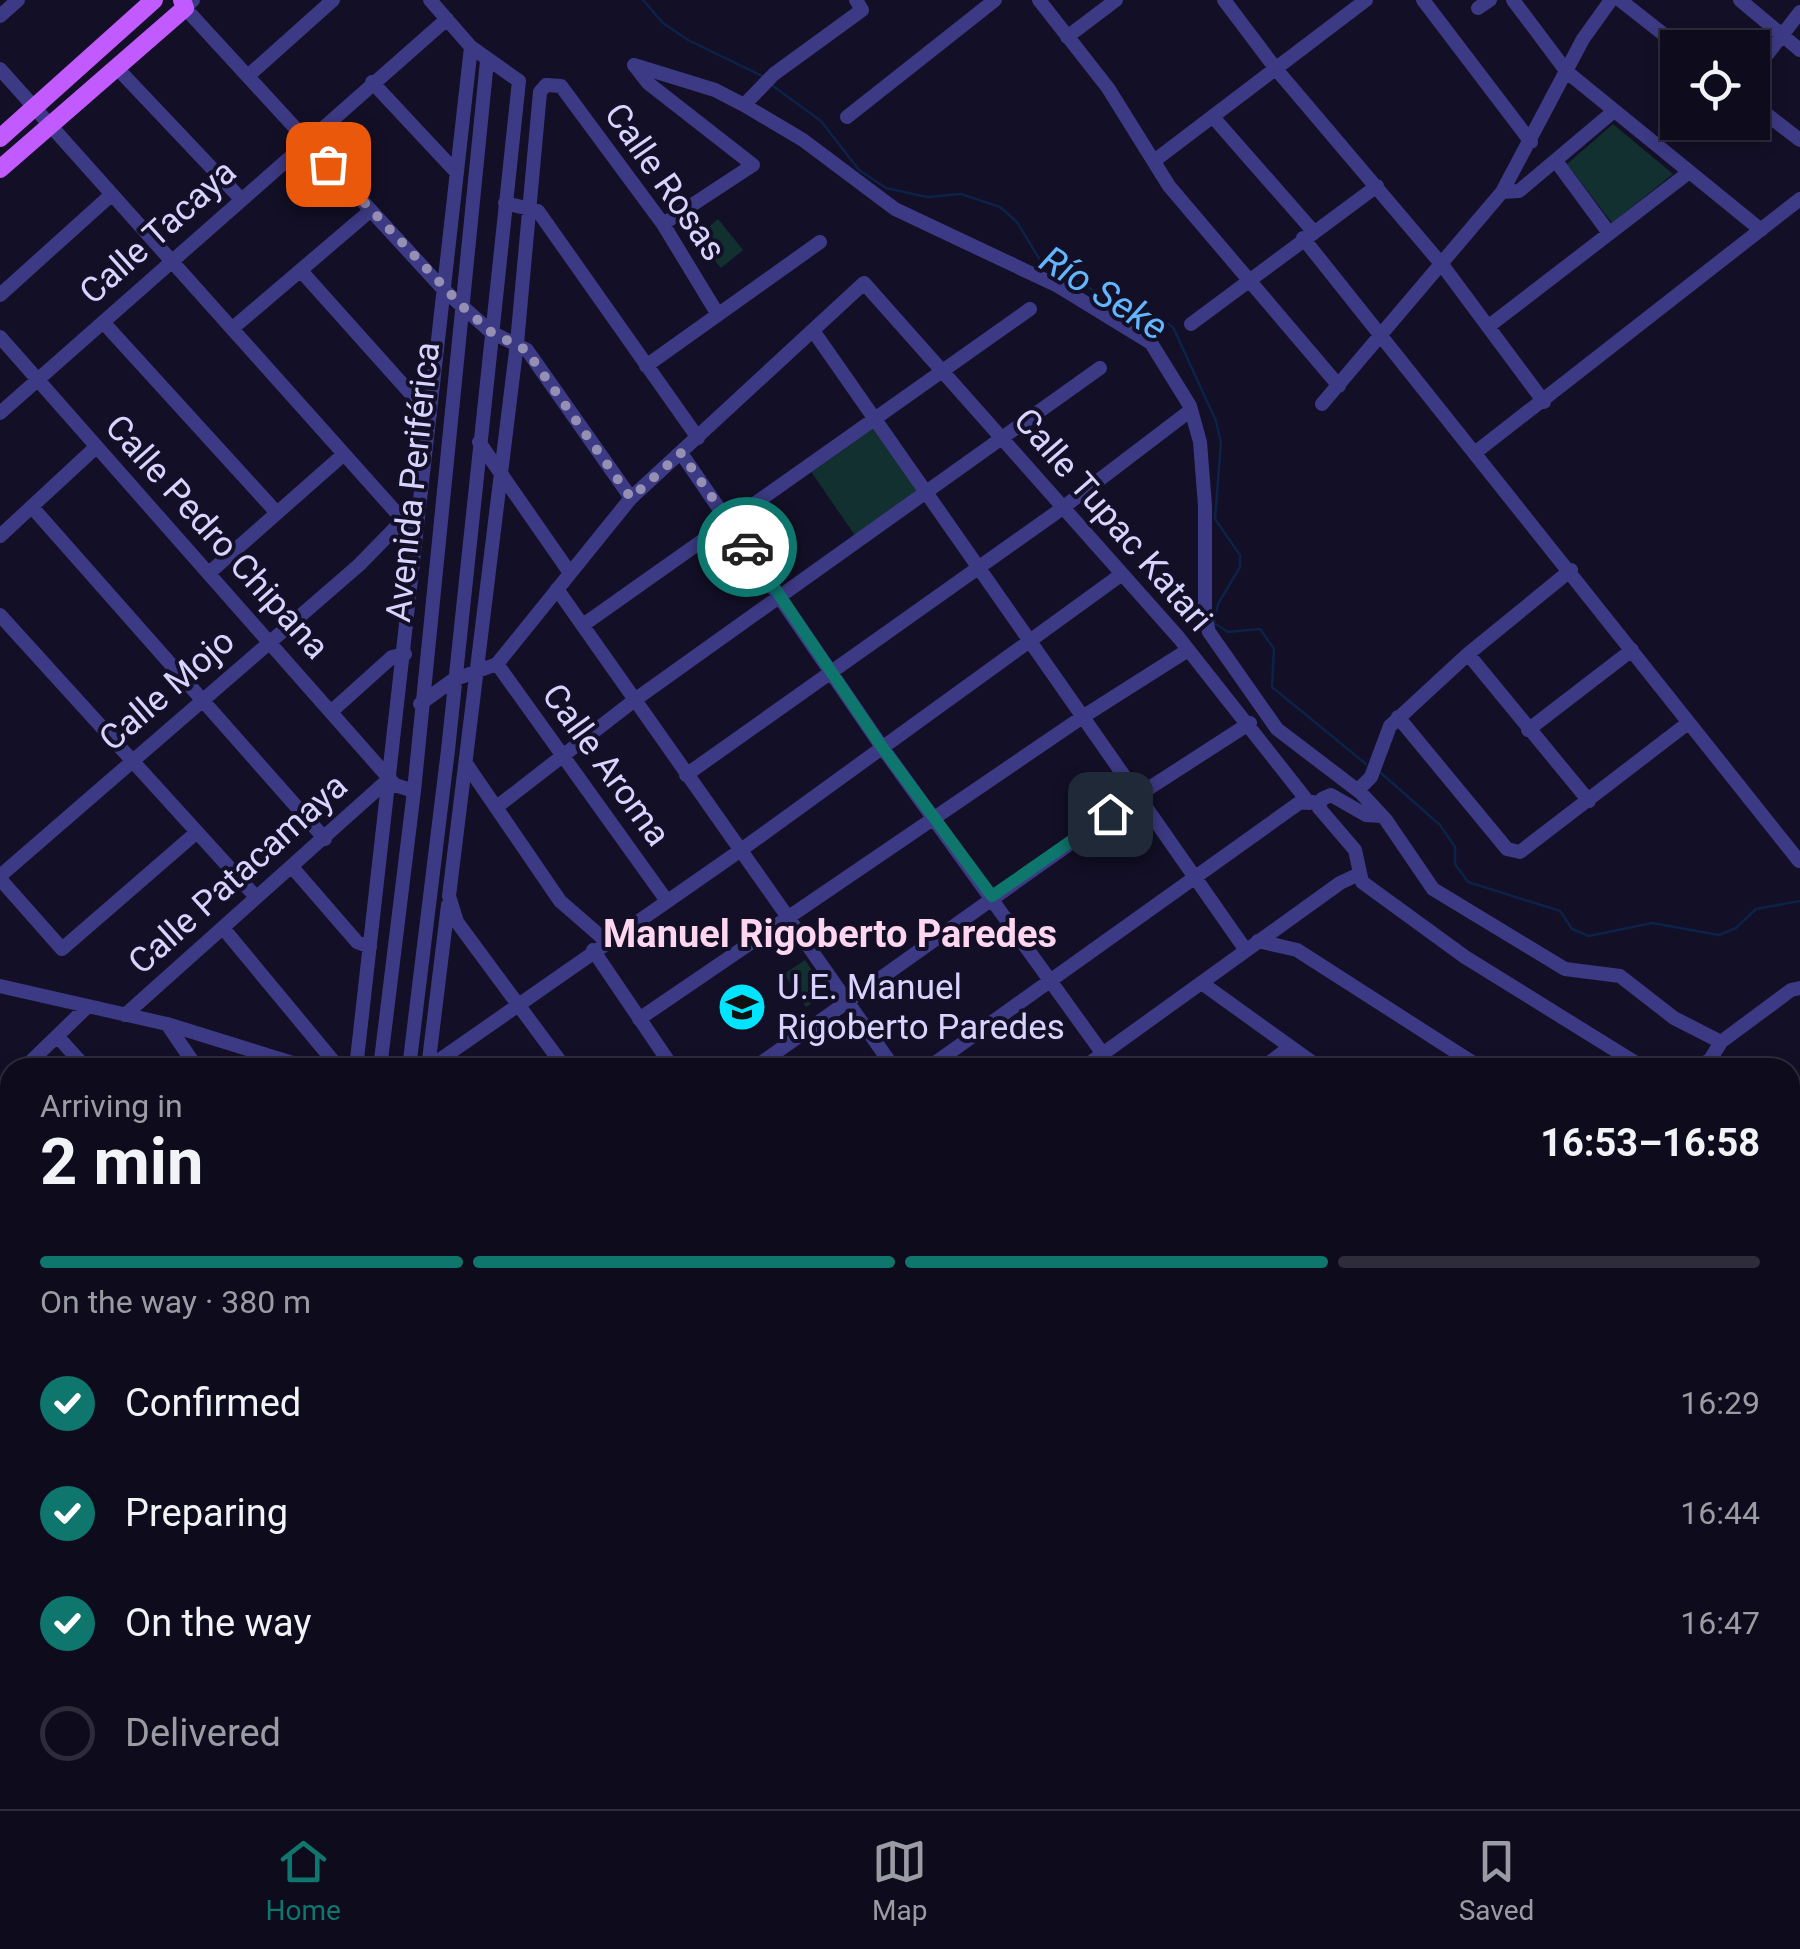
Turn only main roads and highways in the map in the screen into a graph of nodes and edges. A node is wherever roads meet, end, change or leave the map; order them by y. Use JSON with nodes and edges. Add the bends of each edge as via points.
{"nodes":[{"id":1,"x":154,"y":0,"type":"edge"},
{"id":2,"x":187,"y":3,"type":"edge"},
{"id":3,"x":0,"y":138,"type":"edge"},
{"id":4,"x":0,"y":169,"type":"edge"}],
"edges":[{"from":1,"to":3,"type":"main road"},
{"from":2,"to":4,"type":"main road"}]}
